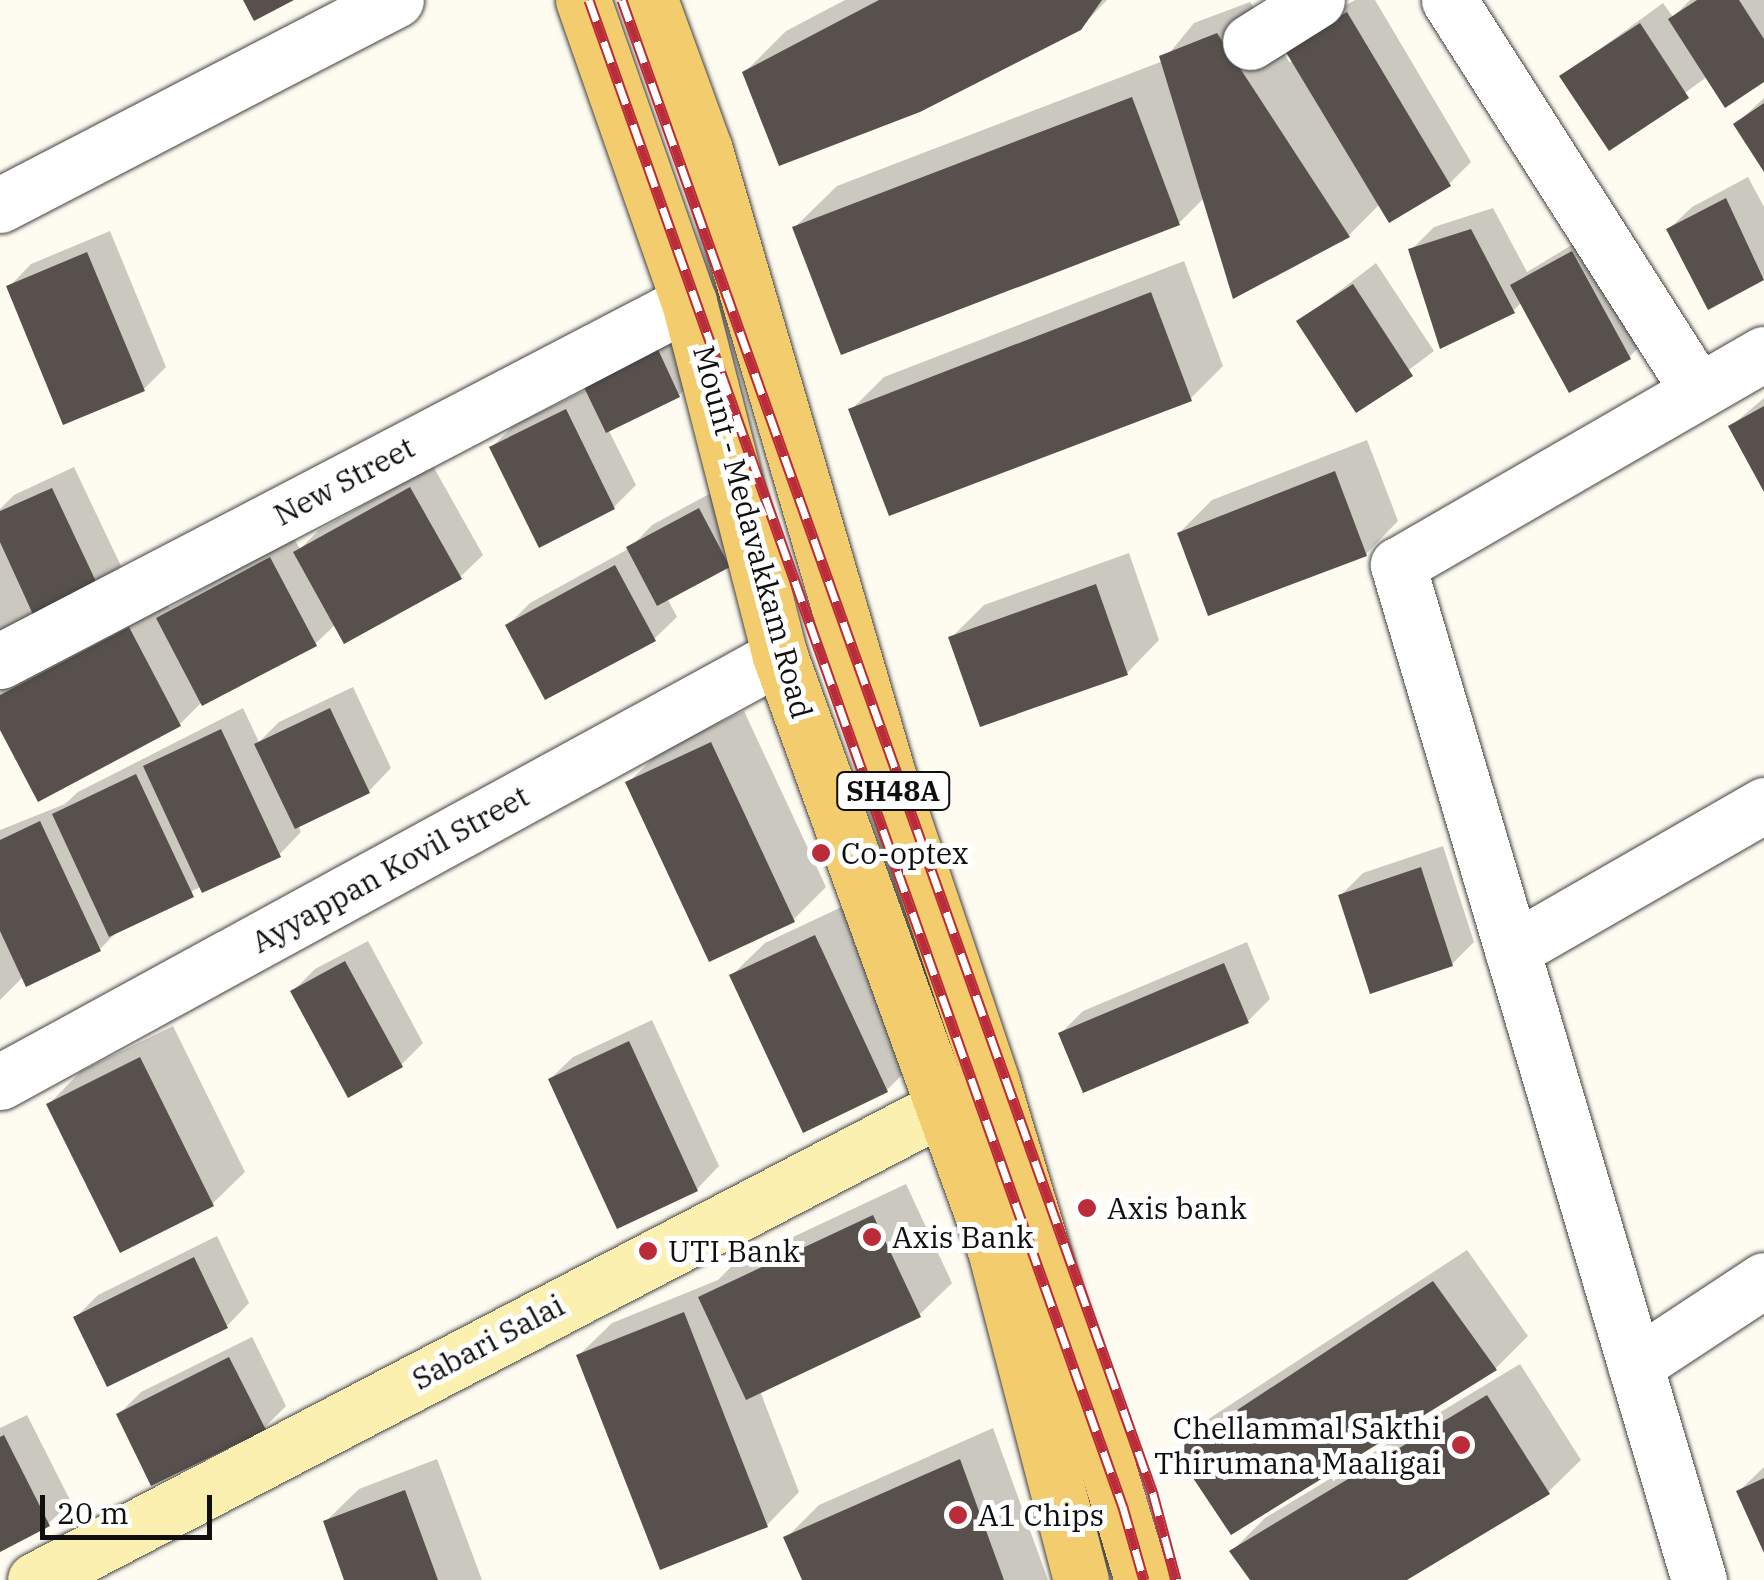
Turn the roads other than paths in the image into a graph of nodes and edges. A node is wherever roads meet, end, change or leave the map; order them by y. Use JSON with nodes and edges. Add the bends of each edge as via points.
{"nodes":[{"id":1,"x":396,"y":0,"type":"edge"},
{"id":2,"x":583,"y":0,"type":"edge"},
{"id":3,"x":650,"y":0,"type":"edge"},
{"id":4,"x":1317,"y":0,"type":"edge"},
{"id":5,"x":1449,"y":0,"type":"edge"},
{"id":6,"x":1250,"y":42,"type":"dead end"},
{"id":7,"x":0,"y":205,"type":"edge"},
{"id":8,"x":689,"y":302,"type":"junction"},
{"id":9,"x":1764,"y":354,"type":"edge"},
{"id":10,"x":1697,"y":389,"type":"junction"},
{"id":11,"x":780,"y":656,"type":"junction"},
{"id":12,"x":0,"y":661,"type":"edge"},
{"id":13,"x":1764,"y":806,"type":"edge"},
{"id":14,"x":1512,"y":950,"type":"junction"},
{"id":15,"x":0,"y":1082,"type":"edge"},
{"id":16,"x":992,"y":1083,"type":"junction"},
{"id":17,"x":940,"y":1104,"type":"junction"},
{"id":18,"x":1764,"y":1280,"type":"edge"},
{"id":19,"x":1635,"y":1364,"type":"junction"},
{"id":20,"x":35,"y":1580,"type":"edge"},
{"id":21,"x":1081,"y":1580,"type":"edge"},
{"id":22,"x":1142,"y":1580,"type":"edge"},
{"id":23,"x":1700,"y":1580,"type":"edge"}],
"edges":[{"from":1,"to":7,"type":"street"},
{"from":2,"to":8,"type":"main road","name":"Mount - Medavakkam Road","number":"SH48A"},
{"from":3,"to":16,"type":"main road","name":"Mount - Medavakkam Road","number":"SH48A","via":[[705,150],[888,778]]},
{"from":4,"to":6,"type":"street"},
{"from":5,"to":10,"type":"street"},
{"from":8,"to":11,"type":"main road","name":"Mount - Medavakkam Road","number":"SH48A"},
{"from":8,"to":12,"type":"street","name":"New Street"},
{"from":9,"to":10,"type":"street"},
{"from":10,"to":14,"type":"street","via":[[1398,565]]},
{"from":11,"to":15,"type":"street","name":"Ayyappan Kovil Street"},
{"from":11,"to":17,"type":"main road","name":"Mount - Medavakkam Road","number":"SH48A"},
{"from":13,"to":14,"type":"street"},
{"from":14,"to":19,"type":"street"},
{"from":16,"to":17,"type":"main road","name":"Sabari Salai"},
{"from":16,"to":22,"type":"main road","name":"Mount - Medavakkam Road","number":"SH48A"},
{"from":17,"to":20,"type":"main road","name":"Sabari Salai"},
{"from":17,"to":21,"type":"main road","name":"Mount - Medavakkam Road","number":"SH48A","via":[[995,1250]]},
{"from":18,"to":19,"type":"street"},
{"from":19,"to":23,"type":"street"}]}
